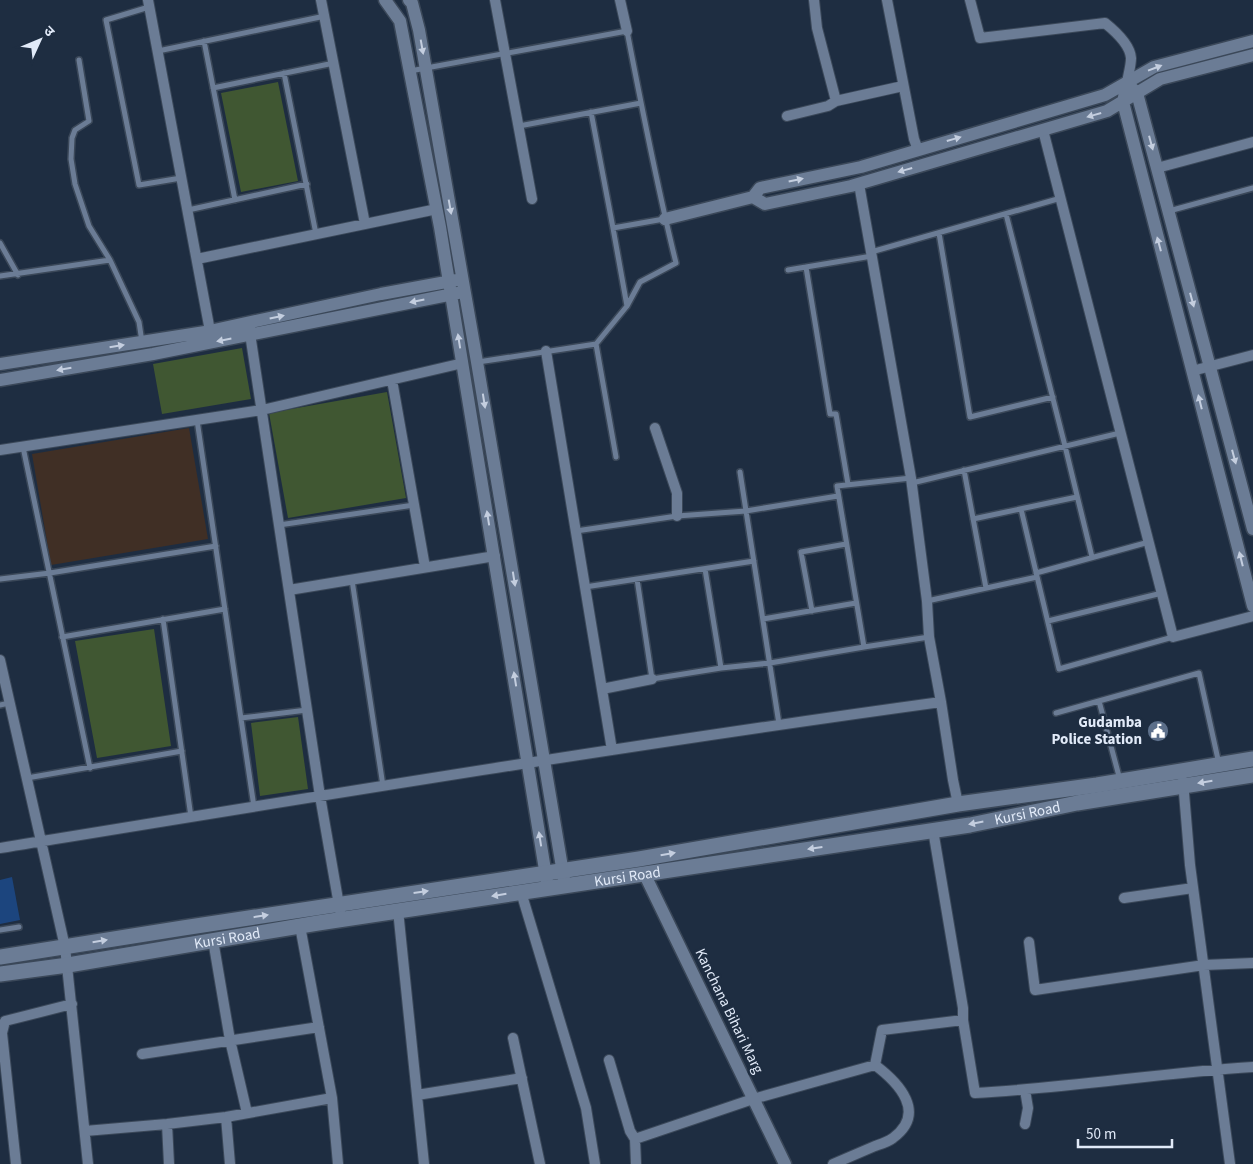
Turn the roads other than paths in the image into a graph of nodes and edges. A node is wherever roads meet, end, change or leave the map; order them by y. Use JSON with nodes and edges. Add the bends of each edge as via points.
{"nodes":[{"id":1,"x":321,"y":0,"type":"edge"},
{"id":2,"x":385,"y":0,"type":"edge"},
{"id":3,"x":409,"y":0,"type":"edge"},
{"id":4,"x":495,"y":0,"type":"edge"},
{"id":5,"x":620,"y":0,"type":"edge"},
{"id":6,"x":814,"y":0,"type":"edge"},
{"id":7,"x":887,"y":0,"type":"edge"},
{"id":8,"x":970,"y":0,"type":"edge"},
{"id":9,"x":150,"y":2,"type":"edge"},
{"id":10,"x":325,"y":16,"type":"junction"},
{"id":11,"x":627,"y":31,"type":"junction"},
{"id":12,"x":204,"y":41,"type":"junction"},
{"id":13,"x":1253,"y":41,"type":"edge"},
{"id":14,"x":158,"y":51,"type":"junction"},
{"id":15,"x":505,"y":54,"type":"junction"},
{"id":16,"x":1253,"y":54,"type":"edge"},
{"id":17,"x":79,"y":60,"type":"dead end"},
{"id":18,"x":334,"y":63,"type":"junction"},
{"id":19,"x":426,"y":68,"type":"junction"},
{"id":20,"x":410,"y":71,"type":"junction"},
{"id":21,"x":284,"y":73,"type":"junction"},
{"id":22,"x":1127,"y":83,"type":"junction"},
{"id":23,"x":904,"y":86,"type":"junction"},
{"id":24,"x":213,"y":88,"type":"junction"},
{"id":25,"x":1137,"y":93,"type":"junction"},
{"id":26,"x":836,"y":101,"type":"junction"},
{"id":27,"x":1123,"y":102,"type":"junction"},
{"id":28,"x":641,"y":103,"type":"junction"},
{"id":29,"x":591,"y":112,"type":"junction"},
{"id":30,"x":787,"y":116,"type":"dead end"},
{"id":31,"x":519,"y":126,"type":"junction"},
{"id":32,"x":1043,"y":130,"type":"junction"},
{"id":33,"x":1253,"y":142,"type":"edge"},
{"id":34,"x":918,"y":150,"type":"junction"},
{"id":35,"x":1157,"y":168,"type":"junction"},
{"id":36,"x":181,"y":178,"type":"junction"},
{"id":37,"x":306,"y":184,"type":"junction"},
{"id":38,"x":859,"y":184,"type":"junction"},
{"id":39,"x":1253,"y":188,"type":"edge"},
{"id":40,"x":753,"y":197,"type":"junction"},
{"id":41,"x":1061,"y":198,"type":"junction"},
{"id":42,"x":532,"y":199,"type":"dead end"},
{"id":43,"x":235,"y":200,"type":"junction"},
{"id":44,"x":437,"y":209,"type":"junction"},
{"id":45,"x":188,"y":210,"type":"junction"},
{"id":46,"x":1168,"y":211,"type":"junction"},
{"id":47,"x":1006,"y":214,"type":"junction"},
{"id":48,"x":665,"y":219,"type":"junction"},
{"id":49,"x":365,"y":224,"type":"junction"},
{"id":50,"x":613,"y":228,"type":"junction"},
{"id":51,"x":939,"y":233,"type":"junction"},
{"id":52,"x":316,"y":234,"type":"junction"},
{"id":53,"x":0,"y":243,"type":"edge"},
{"id":54,"x":872,"y":254,"type":"junction"},
{"id":55,"x":197,"y":259,"type":"junction"},
{"id":56,"x":110,"y":260,"type":"junction"},
{"id":57,"x":806,"y":267,"type":"junction"},
{"id":58,"x":788,"y":270,"type":"dead end"},
{"id":59,"x":18,"y":275,"type":"junction"},
{"id":60,"x":0,"y":276,"type":"edge"},
{"id":61,"x":449,"y":281,"type":"junction"},
{"id":62,"x":464,"y":285,"type":"junction"},
{"id":63,"x":451,"y":294,"type":"junction"},
{"id":64,"x":627,"y":306,"type":"junction"},
{"id":65,"x":249,"y":329,"type":"junction"},
{"id":66,"x":210,"y":331,"type":"junction"},
{"id":67,"x":142,"y":342,"type":"junction"},
{"id":68,"x":596,"y":344,"type":"junction"},
{"id":69,"x":546,"y":351,"type":"junction"},
{"id":70,"x":1253,"y":355,"type":"edge"},
{"id":71,"x":477,"y":362,"type":"junction"},
{"id":72,"x":463,"y":363,"type":"junction"},
{"id":73,"x":0,"y":364,"type":"edge"},
{"id":74,"x":1210,"y":366,"type":"junction"},
{"id":75,"x":1192,"y":371,"type":"junction"},
{"id":76,"x":0,"y":380,"type":"edge"},
{"id":77,"x":392,"y":380,"type":"junction"},
{"id":78,"x":1053,"y":397,"type":"junction"},
{"id":79,"x":262,"y":410,"type":"junction"},
{"id":80,"x":197,"y":420,"type":"junction"},
{"id":81,"x":655,"y":428,"type":"dead end"},
{"id":82,"x":1121,"y":433,"type":"junction"},
{"id":83,"x":1065,"y":446,"type":"junction"},
{"id":84,"x":23,"y":447,"type":"junction"},
{"id":85,"x":0,"y":450,"type":"edge"},
{"id":86,"x":616,"y":457,"type":"dead end"},
{"id":87,"x":964,"y":470,"type":"junction"},
{"id":88,"x":740,"y":472,"type":"dead end"},
{"id":89,"x":911,"y":480,"type":"junction"},
{"id":90,"x":848,"y":484,"type":"junction"},
{"id":91,"x":838,"y":496,"type":"junction"},
{"id":92,"x":1077,"y":497,"type":"junction"},
{"id":93,"x":414,"y":505,"type":"junction"},
{"id":94,"x":1021,"y":509,"type":"junction"},
{"id":95,"x":746,"y":511,"type":"junction"},
{"id":96,"x":677,"y":516,"type":"junction"},
{"id":97,"x":973,"y":519,"type":"junction"},
{"id":98,"x":279,"y":525,"type":"junction"},
{"id":99,"x":1253,"y":530,"type":"edge"},
{"id":100,"x":576,"y":531,"type":"junction"},
{"id":101,"x":1148,"y":542,"type":"junction"},
{"id":102,"x":846,"y":544,"type":"junction"},
{"id":103,"x":216,"y":546,"type":"junction"},
{"id":104,"x":494,"y":556,"type":"junction"},
{"id":105,"x":1092,"y":558,"type":"junction"},
{"id":106,"x":754,"y":561,"type":"junction"},
{"id":107,"x":425,"y":568,"type":"junction"},
{"id":108,"x":705,"y":569,"type":"junction"},
{"id":109,"x":50,"y":573,"type":"junction"},
{"id":110,"x":1036,"y":575,"type":"junction"},
{"id":111,"x":0,"y":579,"type":"edge"},
{"id":112,"x":636,"y":579,"type":"junction"},
{"id":113,"x":352,"y":580,"type":"junction"},
{"id":114,"x":585,"y":587,"type":"junction"},
{"id":115,"x":986,"y":588,"type":"junction"},
{"id":116,"x":289,"y":590,"type":"junction"},
{"id":117,"x":1162,"y":593,"type":"junction"},
{"id":118,"x":927,"y":601,"type":"junction"},
{"id":119,"x":856,"y":603,"type":"junction"},
{"id":120,"x":1253,"y":606,"type":"edge"},
{"id":121,"x":225,"y":609,"type":"junction"},
{"id":122,"x":812,"y":611,"type":"junction"},
{"id":123,"x":1253,"y":616,"type":"edge"},
{"id":124,"x":763,"y":619,"type":"junction"},
{"id":125,"x":163,"y":620,"type":"junction"},
{"id":126,"x":1048,"y":621,"type":"junction"},
{"id":127,"x":1173,"y":636,"type":"junction"},
{"id":128,"x":62,"y":637,"type":"junction"},
{"id":129,"x":929,"y":637,"type":"junction"},
{"id":130,"x":864,"y":647,"type":"junction"},
{"id":131,"x":0,"y":660,"type":"edge"},
{"id":132,"x":770,"y":663,"type":"junction"},
{"id":133,"x":721,"y":668,"type":"junction"},
{"id":134,"x":652,"y":679,"type":"junction"},
{"id":135,"x":602,"y":689,"type":"junction"},
{"id":136,"x":1099,"y":701,"type":"junction"},
{"id":137,"x":941,"y":702,"type":"junction"},
{"id":138,"x":5,"y":704,"type":"edge"},
{"id":139,"x":307,"y":710,"type":"junction"},
{"id":140,"x":1056,"y":713,"type":"dead end"},
{"id":141,"x":241,"y":718,"type":"junction"},
{"id":142,"x":779,"y":724,"type":"junction"},
{"id":143,"x":612,"y":750,"type":"junction"},
{"id":144,"x":182,"y":752,"type":"junction"},
{"id":145,"x":1253,"y":759,"type":"edge"},
{"id":146,"x":544,"y":761,"type":"junction"},
{"id":147,"x":528,"y":763,"type":"junction"},
{"id":148,"x":1219,"y":764,"type":"junction"},
{"id":149,"x":90,"y":768,"type":"junction"},
{"id":150,"x":1253,"y":775,"type":"edge"},
{"id":151,"x":27,"y":778,"type":"junction"},
{"id":152,"x":1183,"y":778,"type":"junction"},
{"id":153,"x":1121,"y":782,"type":"junction"},
{"id":154,"x":383,"y":786,"type":"junction"},
{"id":155,"x":320,"y":796,"type":"junction"},
{"id":156,"x":958,"y":804,"type":"junction"},
{"id":157,"x":254,"y":807,"type":"junction"},
{"id":158,"x":191,"y":817,"type":"junction"},
{"id":159,"x":933,"y":830,"type":"junction"},
{"id":160,"x":41,"y":841,"type":"junction"},
{"id":161,"x":0,"y":848,"type":"edge"},
{"id":162,"x":644,"y":873,"type":"junction"},
{"id":163,"x":564,"y":878,"type":"junction"},
{"id":164,"x":547,"y":880,"type":"junction"},
{"id":165,"x":1193,"y":888,"type":"junction"},
{"id":166,"x":521,"y":892,"type":"junction"},
{"id":167,"x":1124,"y":898,"type":"dead end"},
{"id":168,"x":398,"y":910,"type":"junction"},
{"id":169,"x":340,"y":912,"type":"junction"},
{"id":170,"x":300,"y":926,"type":"junction"},
{"id":171,"x":19,"y":927,"type":"dead end"},
{"id":172,"x":0,"y":930,"type":"edge"},
{"id":173,"x":213,"y":940,"type":"junction"},
{"id":174,"x":1029,"y":942,"type":"dead end"},
{"id":175,"x":65,"y":946,"type":"junction"},
{"id":176,"x":0,"y":957,"type":"edge"},
{"id":177,"x":1253,"y":963,"type":"edge"},
{"id":178,"x":68,"y":965,"type":"junction"},
{"id":179,"x":1204,"y":966,"type":"junction"},
{"id":180,"x":0,"y":974,"type":"edge"},
{"id":181,"x":72,"y":1004,"type":"junction"},
{"id":182,"x":962,"y":1020,"type":"junction"},
{"id":183,"x":319,"y":1027,"type":"junction"},
{"id":184,"x":513,"y":1038,"type":"dead end"},
{"id":185,"x":230,"y":1040,"type":"junction"},
{"id":186,"x":142,"y":1054,"type":"dead end"},
{"id":187,"x":610,"y":1060,"type":"dead end"},
{"id":188,"x":875,"y":1064,"type":"junction"},
{"id":189,"x":1253,"y":1067,"type":"edge"},
{"id":190,"x":1218,"y":1069,"type":"junction"},
{"id":191,"x":522,"y":1078,"type":"junction"},
{"id":192,"x":1025,"y":1090,"type":"junction"},
{"id":193,"x":417,"y":1095,"type":"junction"},
{"id":194,"x":332,"y":1098,"type":"junction"},
{"id":195,"x":753,"y":1099,"type":"junction"},
{"id":196,"x":247,"y":1113,"type":"junction"},
{"id":197,"x":226,"y":1117,"type":"junction"},
{"id":198,"x":167,"y":1124,"type":"junction"},
{"id":199,"x":1026,"y":1124,"type":"dead end"},
{"id":200,"x":85,"y":1131,"type":"junction"},
{"id":201,"x":635,"y":1139,"type":"junction"},
{"id":202,"x":16,"y":1164,"type":"edge"},
{"id":203,"x":88,"y":1164,"type":"edge"},
{"id":204,"x":169,"y":1164,"type":"edge"},
{"id":205,"x":230,"y":1164,"type":"edge"},
{"id":206,"x":338,"y":1164,"type":"edge"},
{"id":207,"x":424,"y":1164,"type":"edge"},
{"id":208,"x":540,"y":1164,"type":"edge"},
{"id":209,"x":595,"y":1164,"type":"edge"},
{"id":210,"x":636,"y":1164,"type":"edge"},
{"id":211,"x":785,"y":1164,"type":"edge"},
{"id":212,"x":833,"y":1164,"type":"edge"},
{"id":213,"x":1230,"y":1164,"type":"edge"}],
"edges":[{"from":1,"to":10,"type":"street"},
{"from":2,"to":20,"type":"street","via":[[400,21]]},
{"from":3,"to":19,"type":"street","one_way":true},
{"from":4,"to":15,"type":"street"},
{"from":5,"to":11,"type":"street"},
{"from":6,"to":26,"type":"street","via":[[817,28]]},
{"from":7,"to":23,"type":"street"},
{"from":8,"to":22,"type":"street","via":[[980,38],[1105,23],[1124,41],[1131,57]]},
{"from":9,"to":14,"type":"street"},
{"from":9,"to":36,"type":"lane","via":[[106,20],[139,185]]},
{"from":10,"to":12,"type":"lane"},
{"from":10,"to":18,"type":"street"},
{"from":11,"to":15,"type":"lane"},
{"from":11,"to":28,"type":"lane"},
{"from":12,"to":14,"type":"lane"},
{"from":12,"to":24,"type":"lane"},
{"from":22,"to":13,"type":"street","one_way":true,"via":[[1154,67]]},
{"from":14,"to":36,"type":"street"},
{"from":15,"to":19,"type":"lane"},
{"from":15,"to":31,"type":"street"},
{"from":16,"to":25,"type":"street","via":[[1160,79]]},
{"from":17,"to":56,"type":"lane","via":[[90,121],[75,130],[71,159],[75,184],[89,226]]},
{"from":18,"to":21,"type":"lane"},
{"from":18,"to":49,"type":"street"},
{"from":19,"to":20,"type":"lane"},
{"from":19,"to":62,"type":"street","one_way":true},
{"from":20,"to":44,"type":"street"},
{"from":21,"to":24,"type":"lane"},
{"from":21,"to":37,"type":"lane"},
{"from":22,"to":25,"type":"street"},
{"from":22,"to":27,"type":"street"},
{"from":34,"to":22,"type":"street","one_way":true,"via":[[1105,95]]},
{"from":23,"to":26,"type":"street"},
{"from":23,"to":34,"type":"street"},
{"from":24,"to":43,"type":"lane"},
{"from":25,"to":27,"type":"street"},
{"from":25,"to":35,"type":"street","one_way":true},
{"from":26,"to":30,"type":"street"},
{"from":27,"to":32,"type":"street","one_way":true,"via":[[1107,111]]},
{"from":75,"to":27,"type":"street","one_way":true},
{"from":28,"to":29,"type":"lane"},
{"from":28,"to":48,"type":"lane"},
{"from":29,"to":31,"type":"lane"},
{"from":29,"to":50,"type":"lane"},
{"from":31,"to":42,"type":"street"},
{"from":32,"to":38,"type":"street","one_way":true},
{"from":32,"to":41,"type":"street"},
{"from":33,"to":35,"type":"street"},
{"from":40,"to":34,"type":"street","one_way":true,"via":[[760,188]]},
{"from":35,"to":46,"type":"street"},
{"from":36,"to":45,"type":"street"},
{"from":37,"to":43,"type":"lane"},
{"from":37,"to":52,"type":"lane"},
{"from":38,"to":40,"type":"street","via":[[765,204]]},
{"from":38,"to":54,"type":"street"},
{"from":39,"to":46,"type":"lane"},
{"from":40,"to":48,"type":"street"},
{"from":41,"to":47,"type":"lane"},
{"from":41,"to":82,"type":"street"},
{"from":43,"to":45,"type":"lane"},
{"from":44,"to":49,"type":"street"},
{"from":44,"to":61,"type":"street"},
{"from":45,"to":55,"type":"street"},
{"from":46,"to":74,"type":"street","one_way":true},
{"from":47,"to":51,"type":"lane"},
{"from":47,"to":78,"type":"lane"},
{"from":48,"to":50,"type":"lane"},
{"from":48,"to":64,"type":"lane","via":[[676,263],[640,282]]},
{"from":49,"to":52,"type":"street"},
{"from":50,"to":64,"type":"lane"},
{"from":51,"to":54,"type":"lane"},
{"from":51,"to":78,"type":"lane","via":[[970,417]]},
{"from":52,"to":55,"type":"street"},
{"from":53,"to":59,"type":"lane"},
{"from":54,"to":57,"type":"lane"},
{"from":54,"to":89,"type":"street"},
{"from":55,"to":66,"type":"street"},
{"from":56,"to":59,"type":"lane"},
{"from":56,"to":67,"type":"lane","via":[[139,322]]},
{"from":57,"to":58,"type":"lane"},
{"from":57,"to":90,"type":"lane","via":[[830,414],[836,414]]},
{"from":59,"to":60,"type":"lane"},
{"from":61,"to":62,"type":"street"},
{"from":61,"to":63,"type":"street"},
{"from":65,"to":61,"type":"street","one_way":true},
{"from":62,"to":63,"type":"street"},
{"from":62,"to":71,"type":"street"},
{"from":63,"to":65,"type":"street","one_way":true},
{"from":72,"to":63,"type":"street","one_way":true},
{"from":64,"to":68,"type":"lane"},
{"from":65,"to":66,"type":"street"},
{"from":65,"to":76,"type":"street","one_way":true,"via":[[144,355]]},
{"from":65,"to":79,"type":"street"},
{"from":66,"to":67,"type":"street"},
{"from":73,"to":67,"type":"street","one_way":true},
{"from":68,"to":69,"type":"lane"},
{"from":68,"to":86,"type":"lane"},
{"from":69,"to":71,"type":"lane"},
{"from":69,"to":100,"type":"street"},
{"from":70,"to":74,"type":"street"},
{"from":71,"to":146,"type":"street","one_way":true},
{"from":72,"to":77,"type":"street"},
{"from":104,"to":72,"type":"street","one_way":true},
{"from":74,"to":75,"type":"street"},
{"from":74,"to":99,"type":"street","one_way":true},
{"from":120,"to":75,"type":"street","one_way":true},
{"from":77,"to":79,"type":"street"},
{"from":77,"to":93,"type":"street"},
{"from":78,"to":83,"type":"lane"},
{"from":79,"to":80,"type":"street"},
{"from":79,"to":98,"type":"street"},
{"from":80,"to":84,"type":"street"},
{"from":80,"to":103,"type":"lane"},
{"from":81,"to":96,"type":"street","via":[[676,493]]},
{"from":82,"to":83,"type":"lane"},
{"from":82,"to":101,"type":"street"},
{"from":83,"to":87,"type":"lane"},
{"from":83,"to":92,"type":"lane"},
{"from":84,"to":85,"type":"street"},
{"from":84,"to":109,"type":"lane"},
{"from":87,"to":89,"type":"lane"},
{"from":87,"to":97,"type":"lane"},
{"from":88,"to":95,"type":"lane"},
{"from":89,"to":90,"type":"lane"},
{"from":89,"to":118,"type":"street"},
{"from":90,"to":91,"type":"lane","via":[[837,486]]},
{"from":91,"to":95,"type":"lane"},
{"from":91,"to":102,"type":"lane"},
{"from":92,"to":94,"type":"lane"},
{"from":92,"to":105,"type":"lane"},
{"from":93,"to":98,"type":"lane"},
{"from":93,"to":107,"type":"street"},
{"from":94,"to":97,"type":"lane"},
{"from":94,"to":110,"type":"lane"},
{"from":95,"to":96,"type":"lane"},
{"from":95,"to":106,"type":"lane"},
{"from":96,"to":100,"type":"lane"},
{"from":97,"to":115,"type":"lane"},
{"from":98,"to":116,"type":"street"},
{"from":100,"to":114,"type":"street"},
{"from":101,"to":105,"type":"lane"},
{"from":101,"to":117,"type":"street"},
{"from":102,"to":119,"type":"lane"},
{"from":102,"to":122,"type":"lane","via":[[801,552]]},
{"from":103,"to":109,"type":"lane"},
{"from":103,"to":121,"type":"lane"},
{"from":104,"to":107,"type":"street"},
{"from":147,"to":104,"type":"street","one_way":true},
{"from":105,"to":110,"type":"lane"},
{"from":106,"to":108,"type":"lane"},
{"from":106,"to":124,"type":"lane"},
{"from":107,"to":113,"type":"street"},
{"from":108,"to":112,"type":"lane"},
{"from":108,"to":133,"type":"lane"},
{"from":109,"to":111,"type":"lane"},
{"from":109,"to":128,"type":"lane"},
{"from":110,"to":115,"type":"lane"},
{"from":110,"to":126,"type":"lane"},
{"from":112,"to":114,"type":"lane"},
{"from":112,"to":134,"type":"lane"},
{"from":113,"to":116,"type":"street"},
{"from":113,"to":154,"type":"lane"},
{"from":114,"to":135,"type":"street"},
{"from":115,"to":118,"type":"lane"},
{"from":116,"to":139,"type":"street"},
{"from":117,"to":126,"type":"lane"},
{"from":117,"to":127,"type":"street"},
{"from":118,"to":129,"type":"street"},
{"from":119,"to":122,"type":"lane"},
{"from":119,"to":130,"type":"lane"},
{"from":121,"to":125,"type":"lane"},
{"from":121,"to":141,"type":"lane"},
{"from":122,"to":124,"type":"lane"},
{"from":123,"to":127,"type":"street"},
{"from":124,"to":132,"type":"lane"},
{"from":125,"to":128,"type":"lane"},
{"from":125,"to":144,"type":"lane"},
{"from":126,"to":127,"type":"lane","via":[[1059,669]]},
{"from":128,"to":149,"type":"lane"},
{"from":129,"to":130,"type":"lane"},
{"from":129,"to":137,"type":"street"},
{"from":130,"to":132,"type":"lane"},
{"from":131,"to":138,"type":"street"},
{"from":132,"to":133,"type":"lane"},
{"from":132,"to":142,"type":"lane"},
{"from":133,"to":134,"type":"lane"},
{"from":134,"to":135,"type":"street"},
{"from":135,"to":143,"type":"street"},
{"from":136,"to":140,"type":"lane"},
{"from":136,"to":148,"type":"lane","via":[[1199,673]]},
{"from":136,"to":153,"type":"lane"},
{"from":137,"to":142,"type":"street"},
{"from":137,"to":156,"type":"street"},
{"from":138,"to":151,"type":"street"},
{"from":139,"to":141,"type":"lane"},
{"from":139,"to":155,"type":"street"},
{"from":141,"to":157,"type":"lane"},
{"from":142,"to":143,"type":"street"},
{"from":143,"to":146,"type":"street"},
{"from":144,"to":149,"type":"lane"},
{"from":144,"to":158,"type":"lane"},
{"from":145,"to":148,"type":"main road","name":"Kursi Road"},
{"from":146,"to":147,"type":"street"},
{"from":146,"to":163,"type":"street"},
{"from":147,"to":154,"type":"street"},
{"from":164,"to":147,"type":"street","one_way":true},
{"from":148,"to":152,"type":"main road","name":"Kursi Road"},
{"from":149,"to":151,"type":"lane"},
{"from":150,"to":152,"type":"main road","name":"Kursi Road","one_way":true},
{"from":151,"to":160,"type":"street"},
{"from":152,"to":153,"type":"main road","name":"Kursi Road"},
{"from":152,"to":159,"type":"main road","name":"Kursi Road","one_way":true,"via":[[970,825]]},
{"from":152,"to":165,"type":"street"},
{"from":153,"to":156,"type":"main road","name":"Kursi Road"},
{"from":154,"to":155,"type":"street"},
{"from":155,"to":157,"type":"street"},
{"from":155,"to":169,"type":"street"},
{"from":163,"to":156,"type":"main road","name":"Kursi Road","one_way":true,"via":[[639,859]]},
{"from":157,"to":158,"type":"street"},
{"from":158,"to":160,"type":"street"},
{"from":159,"to":162,"type":"main road","name":"Kursi Road","one_way":true},
{"from":159,"to":182,"type":"street","via":[[963,1008]]},
{"from":160,"to":161,"type":"street"},
{"from":160,"to":175,"type":"street"},
{"from":162,"to":163,"type":"main road","name":"Kursi Road"},
{"from":162,"to":195,"type":"street","name":"Kanchana Bihari Marg"},
{"from":163,"to":164,"type":"main road","name":"Kursi Road"},
{"from":164,"to":166,"type":"main road","name":"Kursi Road"},
{"from":169,"to":164,"type":"main road","name":"Kursi Road","one_way":true},
{"from":165,"to":167,"type":"street"},
{"from":165,"to":179,"type":"street"},
{"from":166,"to":168,"type":"main road","name":"Kursi Road","one_way":true},
{"from":166,"to":209,"type":"street","via":[[586,1108]]},
{"from":168,"to":169,"type":"main road","name":"Kursi Road"},
{"from":168,"to":193,"type":"street"},
{"from":169,"to":170,"type":"main road","name":"Kursi Road"},
{"from":175,"to":169,"type":"main road","name":"Kursi Road","one_way":true},
{"from":170,"to":173,"type":"main road","name":"Kursi Road"},
{"from":170,"to":183,"type":"street"},
{"from":171,"to":172,"type":"lane"},
{"from":173,"to":178,"type":"main road","name":"Kursi Road"},
{"from":173,"to":185,"type":"street"},
{"from":174,"to":179,"type":"street","via":[[1035,990]]},
{"from":175,"to":176,"type":"main road","name":"Kursi Road"},
{"from":175,"to":178,"type":"street"},
{"from":177,"to":179,"type":"street"},
{"from":178,"to":180,"type":"main road","name":"Kursi Road"},
{"from":178,"to":181,"type":"street"},
{"from":179,"to":190,"type":"street"},
{"from":181,"to":200,"type":"street"},
{"from":181,"to":202,"type":"street","via":[[5,1021],[2,1033]]},
{"from":182,"to":188,"type":"street","via":[[882,1030]]},
{"from":182,"to":192,"type":"street","via":[[975,1093]]},
{"from":183,"to":185,"type":"street"},
{"from":183,"to":194,"type":"street"},
{"from":184,"to":191,"type":"street"},
{"from":185,"to":186,"type":"street"},
{"from":185,"to":196,"type":"street"},
{"from":187,"to":201,"type":"street"},
{"from":188,"to":195,"type":"street"},
{"from":188,"to":212,"type":"street","via":[[894,1080],[907,1101],[906,1124],[893,1139]]},
{"from":189,"to":190,"type":"street"},
{"from":190,"to":192,"type":"street"},
{"from":190,"to":213,"type":"street"},
{"from":191,"to":193,"type":"street"},
{"from":191,"to":208,"type":"street"},
{"from":192,"to":199,"type":"street"},
{"from":193,"to":207,"type":"street"},
{"from":194,"to":196,"type":"street"},
{"from":194,"to":206,"type":"street"},
{"from":195,"to":201,"type":"street"},
{"from":195,"to":211,"type":"street","name":"Kanchana Bihari Marg"},
{"from":196,"to":197,"type":"street"},
{"from":197,"to":198,"type":"street"},
{"from":197,"to":205,"type":"street"},
{"from":198,"to":200,"type":"street"},
{"from":198,"to":204,"type":"street"},
{"from":200,"to":203,"type":"street"},
{"from":201,"to":210,"type":"street"}]}
